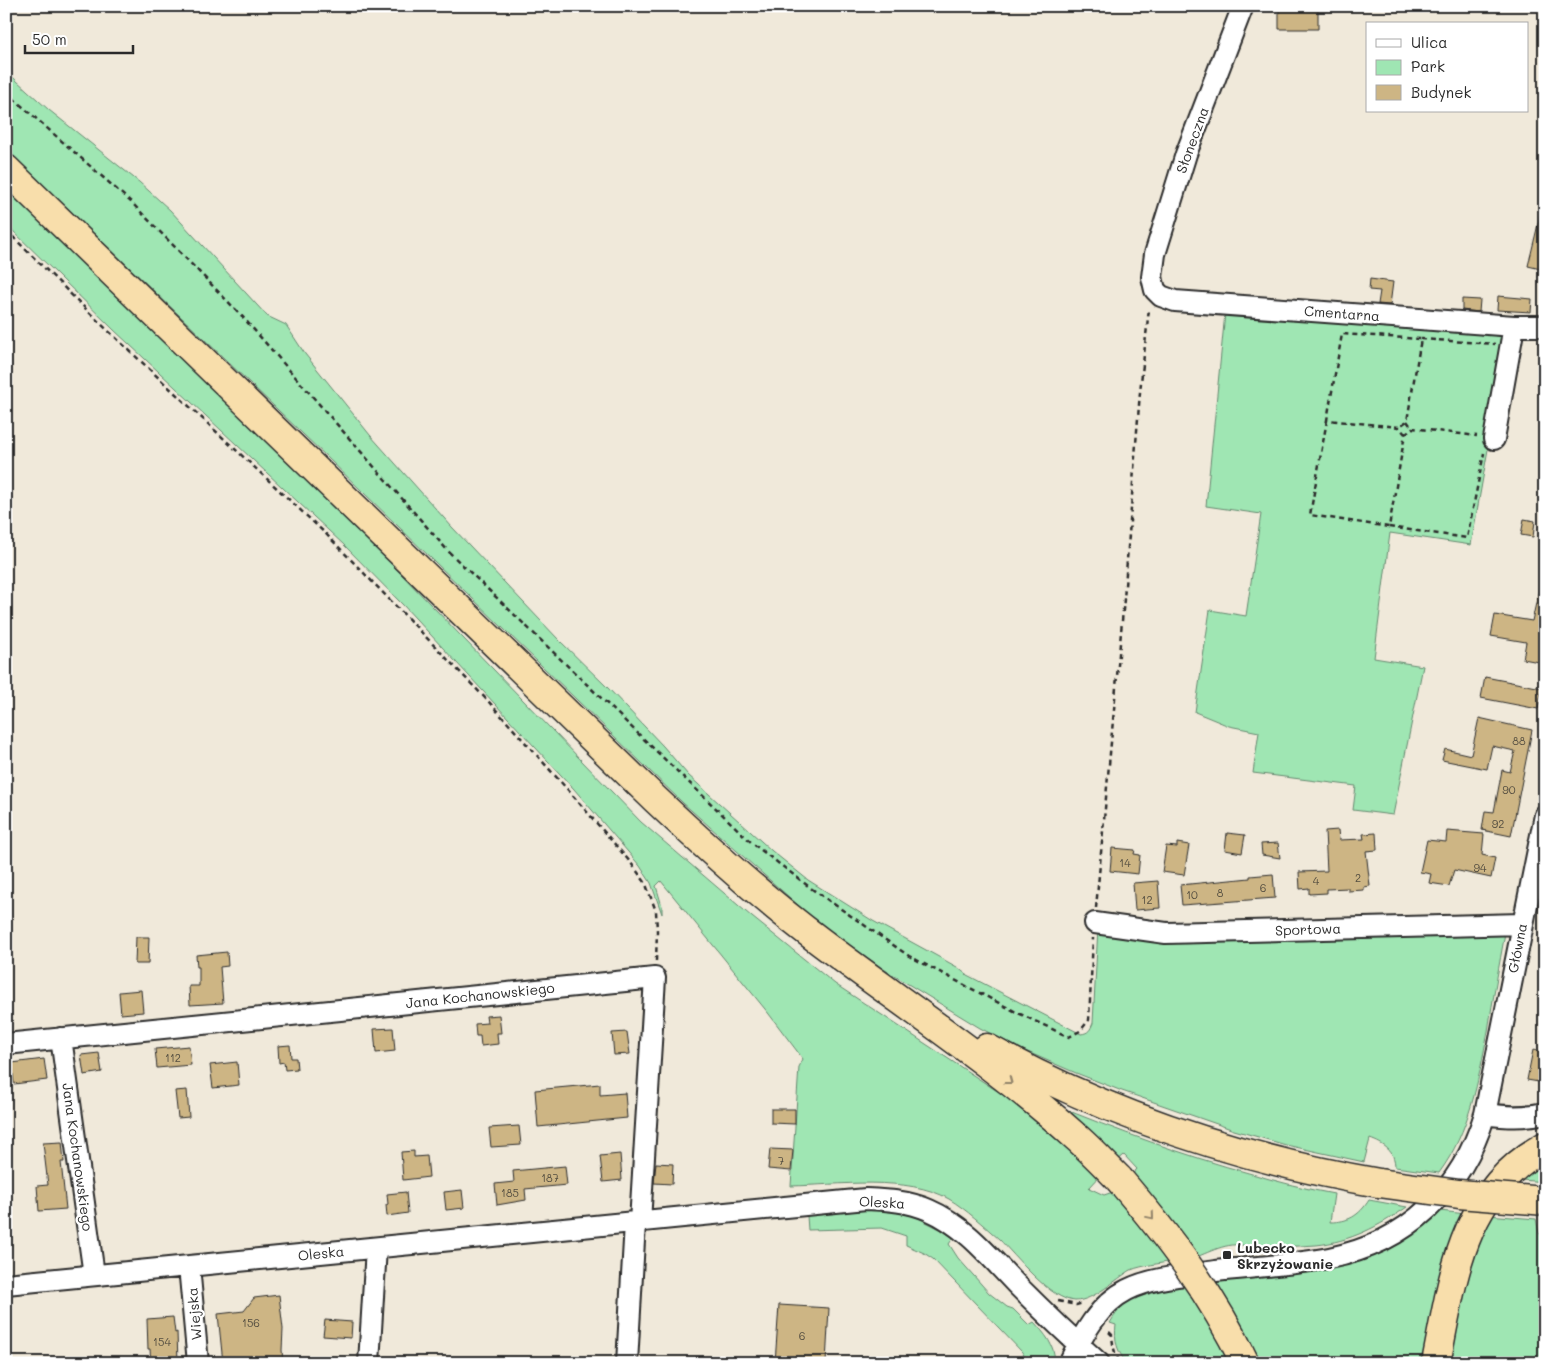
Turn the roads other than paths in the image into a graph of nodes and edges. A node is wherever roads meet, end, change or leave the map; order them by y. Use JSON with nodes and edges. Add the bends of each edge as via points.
{"nodes":[{"id":1,"x":1243,"y":6,"type":"edge"},
{"id":2,"x":6,"y":169,"type":"edge"},
{"id":3,"x":1152,"y":277,"type":"joint"},
{"id":4,"x":1514,"y":326,"type":"junction"},
{"id":5,"x":1545,"y":326,"type":"edge"},
{"id":6,"x":1490,"y":438,"type":"road end"},
{"id":7,"x":1545,"y":815,"type":"edge"},
{"id":8,"x":1095,"y":922,"type":"road end"},
{"id":9,"x":1522,"y":924,"type":"junction"},
{"id":10,"x":886,"y":989,"type":"junction"},
{"id":11,"x":61,"y":1038,"type":"junction"},
{"id":12,"x":6,"y":1044,"type":"edge"},
{"id":13,"x":1545,"y":1113,"type":"edge"},
{"id":14,"x":1485,"y":1114,"type":"junction"},
{"id":15,"x":1545,"y":1146,"type":"edge"},
{"id":16,"x":1545,"y":1201,"type":"edge"},
{"id":17,"x":638,"y":1222,"type":"junction"},
{"id":18,"x":376,"y":1248,"type":"junction"},
{"id":19,"x":189,"y":1266,"type":"junction"},
{"id":20,"x":94,"y":1275,"type":"junction"},
{"id":21,"x":6,"y":1284,"type":"edge"},
{"id":22,"x":1078,"y":1344,"type":"junction"},
{"id":23,"x":198,"y":1363,"type":"edge"},
{"id":24,"x":369,"y":1363,"type":"edge"},
{"id":25,"x":627,"y":1363,"type":"edge"},
{"id":26,"x":1069,"y":1363,"type":"edge"},
{"id":27,"x":1099,"y":1363,"type":"edge"},
{"id":28,"x":1245,"y":1363,"type":"edge"},
{"id":29,"x":1436,"y":1363,"type":"edge"}],
"edges":[{"from":1,"to":3,"type":"street","name":"Słoneczna","via":[[1186,154],[1155,254]]},
{"from":2,"to":10,"type":"highway","via":[[655,799],[776,908]]},
{"from":3,"to":4,"type":"street","name":"Cmentarna","via":[[1155,290],[1175,301]]},
{"from":4,"to":5,"type":"street","name":"Cmentarna"},
{"from":4,"to":6,"type":"street"},
{"from":7,"to":9,"type":"street","name":"Główna"},
{"from":8,"to":9,"type":"street","name":"Sportowa","via":[[1166,933]]},
{"from":9,"to":14,"type":"street","name":"Główna"},
{"from":10,"to":16,"type":"highway","bridge":true,"via":[[1014,1063],[1073,1091],[1174,1130],[1292,1165],[1378,1183]]},
{"from":10,"to":28,"type":"highway","one_way":true,"bridge":true,"via":[[1016,1087],[1076,1137],[1119,1179],[1190,1267]]},
{"from":11,"to":12,"type":"street","name":"Jana Kochanowskiego"},
{"from":11,"to":17,"type":"street","name":"Jana Kochanowskiego","via":[[655,978]]},
{"from":11,"to":20,"type":"street","name":"Jana Kochanowskiego"},
{"from":13,"to":14,"type":"street","via":[[1510,1118]]},
{"from":14,"to":22,"type":"street","name":"Główna","via":[[1474,1146],[1440,1198],[1395,1234],[1330,1258],[1187,1275],[1138,1286],[1116,1296],[1100,1312]]},
{"from":15,"to":29,"type":"highway","via":[[1502,1180],[1477,1213],[1459,1255]]},
{"from":17,"to":18,"type":"street","name":"Oleska"},
{"from":17,"to":22,"type":"street","name":"Oleska","via":[[866,1199],[913,1204],[944,1217],[968,1234]]},
{"from":17,"to":25,"type":"street"},
{"from":18,"to":19,"type":"street","name":"Oleska"},
{"from":18,"to":24,"type":"street"},
{"from":19,"to":20,"type":"street","name":"Oleska"},
{"from":19,"to":23,"type":"street","name":"Wiejska"},
{"from":20,"to":21,"type":"street","name":"Oleska"},
{"from":22,"to":26,"type":"street","name":"Główna"},
{"from":22,"to":27,"type":"street","name":"Oleska"}]}
